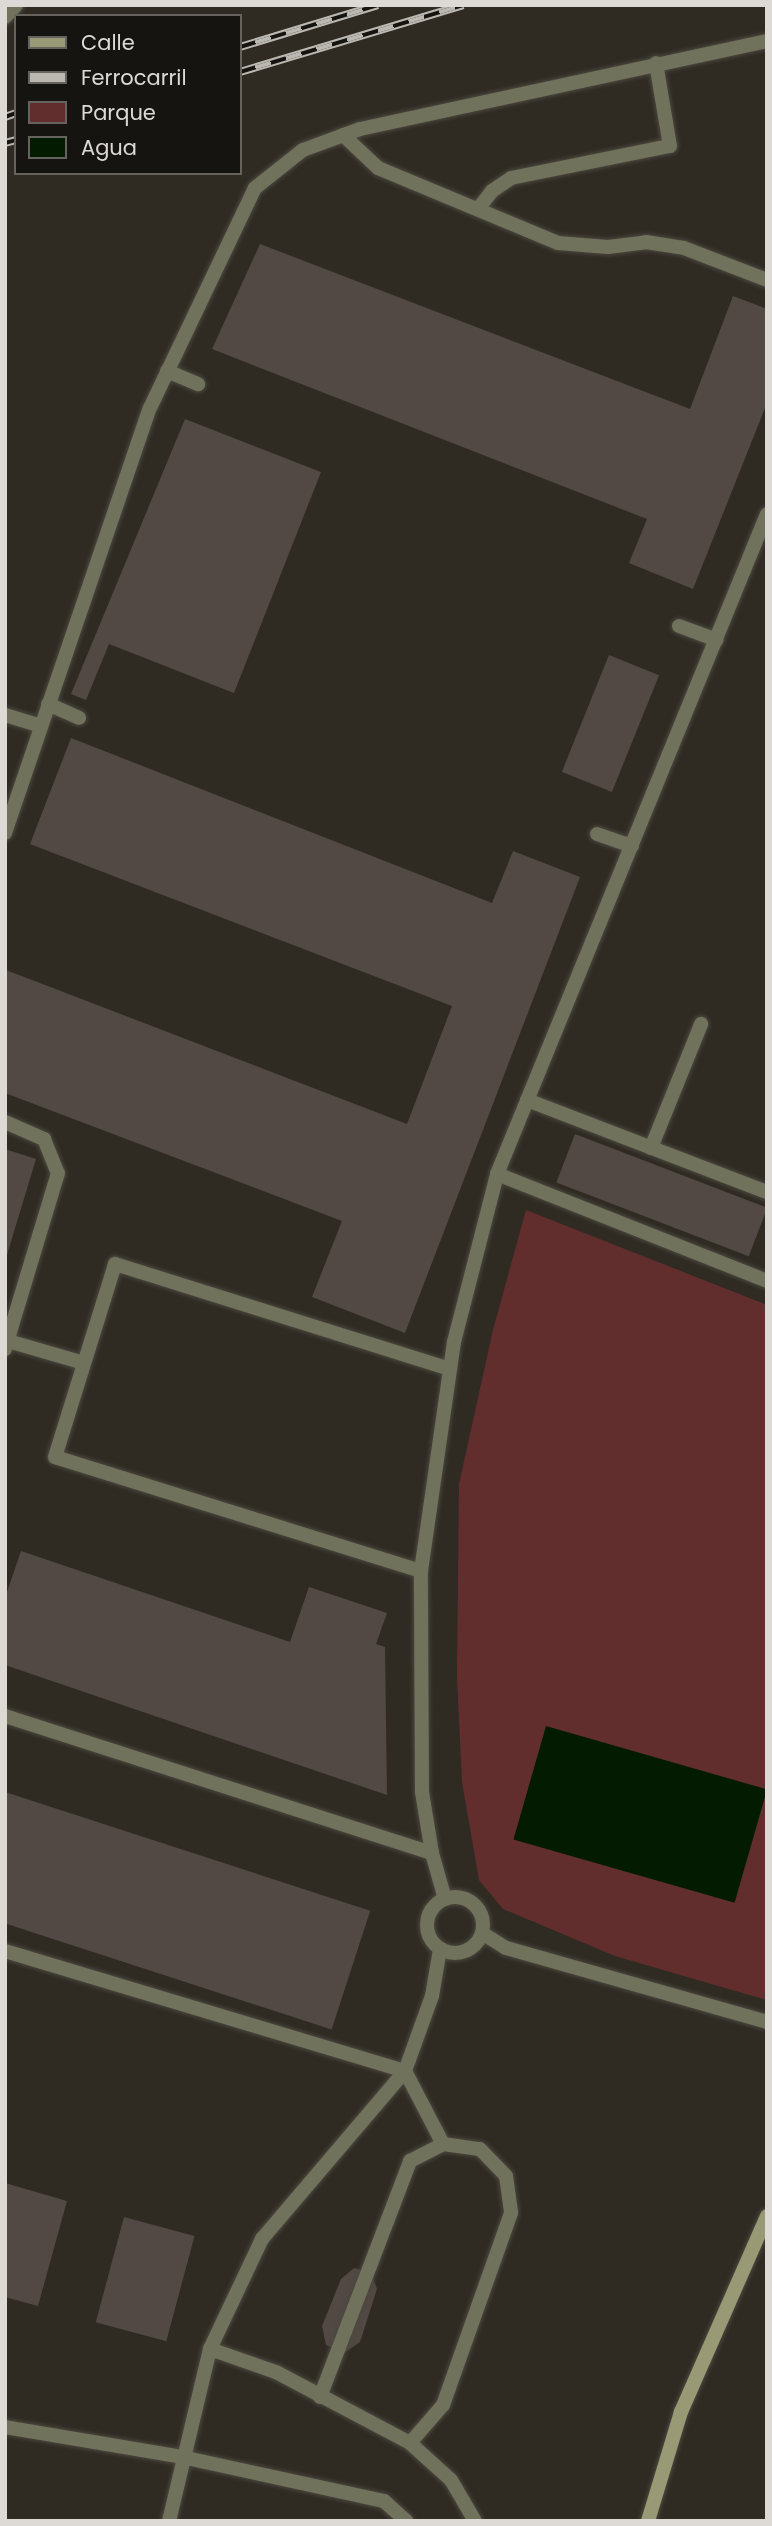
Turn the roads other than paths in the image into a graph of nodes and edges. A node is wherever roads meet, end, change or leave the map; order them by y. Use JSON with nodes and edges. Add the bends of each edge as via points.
{"nodes":[{"id":1,"x":16,"y":5,"type":"edge"},
{"id":2,"x":5,"y":18,"type":"edge"},
{"id":3,"x":767,"y":41,"type":"edge"},
{"id":4,"x":656,"y":63,"type":"junction"},
{"id":5,"x":343,"y":135,"type":"junction"},
{"id":6,"x":478,"y":209,"type":"junction"},
{"id":7,"x":767,"y":280,"type":"edge"},
{"id":8,"x":167,"y":372,"type":"junction"},
{"id":9,"x":198,"y":384,"type":"dead end"},
{"id":10,"x":767,"y":514,"type":"edge"},
{"id":11,"x":679,"y":626,"type":"dead end"},
{"id":12,"x":717,"y":640,"type":"junction"},
{"id":13,"x":48,"y":704,"type":"junction"},
{"id":14,"x":5,"y":715,"type":"edge"},
{"id":15,"x":79,"y":718,"type":"dead end"},
{"id":16,"x":40,"y":726,"type":"junction"},
{"id":17,"x":5,"y":833,"type":"edge"},
{"id":18,"x":597,"y":834,"type":"dead end"},
{"id":19,"x":632,"y":846,"type":"junction"},
{"id":20,"x":701,"y":1024,"type":"dead end"},
{"id":21,"x":527,"y":1100,"type":"junction"},
{"id":22,"x":5,"y":1122,"type":"edge"},
{"id":23,"x":651,"y":1148,"type":"junction"},
{"id":24,"x":497,"y":1174,"type":"junction"},
{"id":25,"x":767,"y":1192,"type":"edge"},
{"id":26,"x":767,"y":1280,"type":"edge"},
{"id":27,"x":6,"y":1345,"type":"edge"},
{"id":28,"x":84,"y":1363,"type":"junction"},
{"id":29,"x":450,"y":1369,"type":"junction"},
{"id":30,"x":421,"y":1571,"type":"junction"},
{"id":31,"x":5,"y":1716,"type":"edge"},
{"id":32,"x":432,"y":1853,"type":"junction"},
{"id":33,"x":445,"y":1899,"type":"junction"},
{"id":34,"x":482,"y":1933,"type":"junction"},
{"id":35,"x":440,"y":1949,"type":"junction"},
{"id":36,"x":5,"y":1951,"type":"edge"},
{"id":37,"x":767,"y":2022,"type":"edge"},
{"id":38,"x":405,"y":2071,"type":"junction"},
{"id":39,"x":443,"y":2144,"type":"junction"},
{"id":40,"x":767,"y":2216,"type":"edge"},
{"id":41,"x":210,"y":2349,"type":"junction"},
{"id":42,"x":320,"y":2397,"type":"junction"},
{"id":43,"x":5,"y":2427,"type":"edge"},
{"id":44,"x":410,"y":2443,"type":"junction"},
{"id":45,"x":182,"y":2457,"type":"junction"},
{"id":46,"x":169,"y":2521,"type":"edge"},
{"id":47,"x":406,"y":2521,"type":"edge"},
{"id":48,"x":475,"y":2521,"type":"edge"},
{"id":49,"x":648,"y":2521,"type":"edge"}],
"edges":[{"from":1,"to":2,"type":"street"},
{"from":3,"to":4,"type":"street"},
{"from":4,"to":5,"type":"street"},
{"from":4,"to":6,"type":"street","via":[[670,146],[511,178],[492,191]]},
{"from":5,"to":6,"type":"street","via":[[377,168]]},
{"from":5,"to":8,"type":"street","via":[[303,149],[255,187]]},
{"from":6,"to":7,"type":"street","via":[[558,243],[608,247],[646,242],[684,248]]},
{"from":8,"to":9,"type":"street"},
{"from":8,"to":13,"type":"street"},
{"from":10,"to":12,"type":"street"},
{"from":11,"to":12,"type":"street"},
{"from":12,"to":19,"type":"street"},
{"from":13,"to":15,"type":"street"},
{"from":13,"to":16,"type":"street"},
{"from":14,"to":16,"type":"street"},
{"from":16,"to":17,"type":"street"},
{"from":18,"to":19,"type":"street"},
{"from":19,"to":21,"type":"street"},
{"from":20,"to":23,"type":"street"},
{"from":21,"to":23,"type":"street"},
{"from":21,"to":24,"type":"street"},
{"from":22,"to":27,"type":"street","via":[[44,1139],[52,1148],[58,1173]]},
{"from":23,"to":25,"type":"street"},
{"from":24,"to":26,"type":"street"},
{"from":24,"to":29,"type":"street"},
{"from":27,"to":28,"type":"street"},
{"from":28,"to":29,"type":"street","via":[[115,1264]]},
{"from":28,"to":30,"type":"street","via":[[55,1457]]},
{"from":29,"to":30,"type":"street"},
{"from":30,"to":32,"type":"street","via":[[422,1792]]},
{"from":31,"to":32,"type":"street"},
{"from":32,"to":33,"type":"street"},
{"from":33,"to":34,"type":"street","via":[[469,1900],[483,1921]]},
{"from":33,"to":35,"type":"street","via":[[434,1905],[426,1928]]},
{"from":34,"to":35,"type":"street","via":[[464,1951]]},
{"from":34,"to":37,"type":"street","via":[[506,1948]]},
{"from":35,"to":38,"type":"street","via":[[432,1996]]},
{"from":36,"to":38,"type":"street"},
{"from":38,"to":39,"type":"street"},
{"from":38,"to":41,"type":"street","via":[[262,2239]]},
{"from":39,"to":42,"type":"street","via":[[410,2161]]},
{"from":39,"to":44,"type":"street","via":[[480,2149],[495,2161],[506,2176],[511,2213],[443,2405]]},
{"from":40,"to":49,"type":"street","via":[[681,2412]]},
{"from":41,"to":42,"type":"street","via":[[276,2372]]},
{"from":41,"to":45,"type":"street"},
{"from":42,"to":44,"type":"street"},
{"from":43,"to":45,"type":"street"},
{"from":44,"to":48,"type":"street","via":[[451,2480]]},
{"from":45,"to":46,"type":"street"},
{"from":45,"to":47,"type":"street","via":[[384,2501]]}]}
